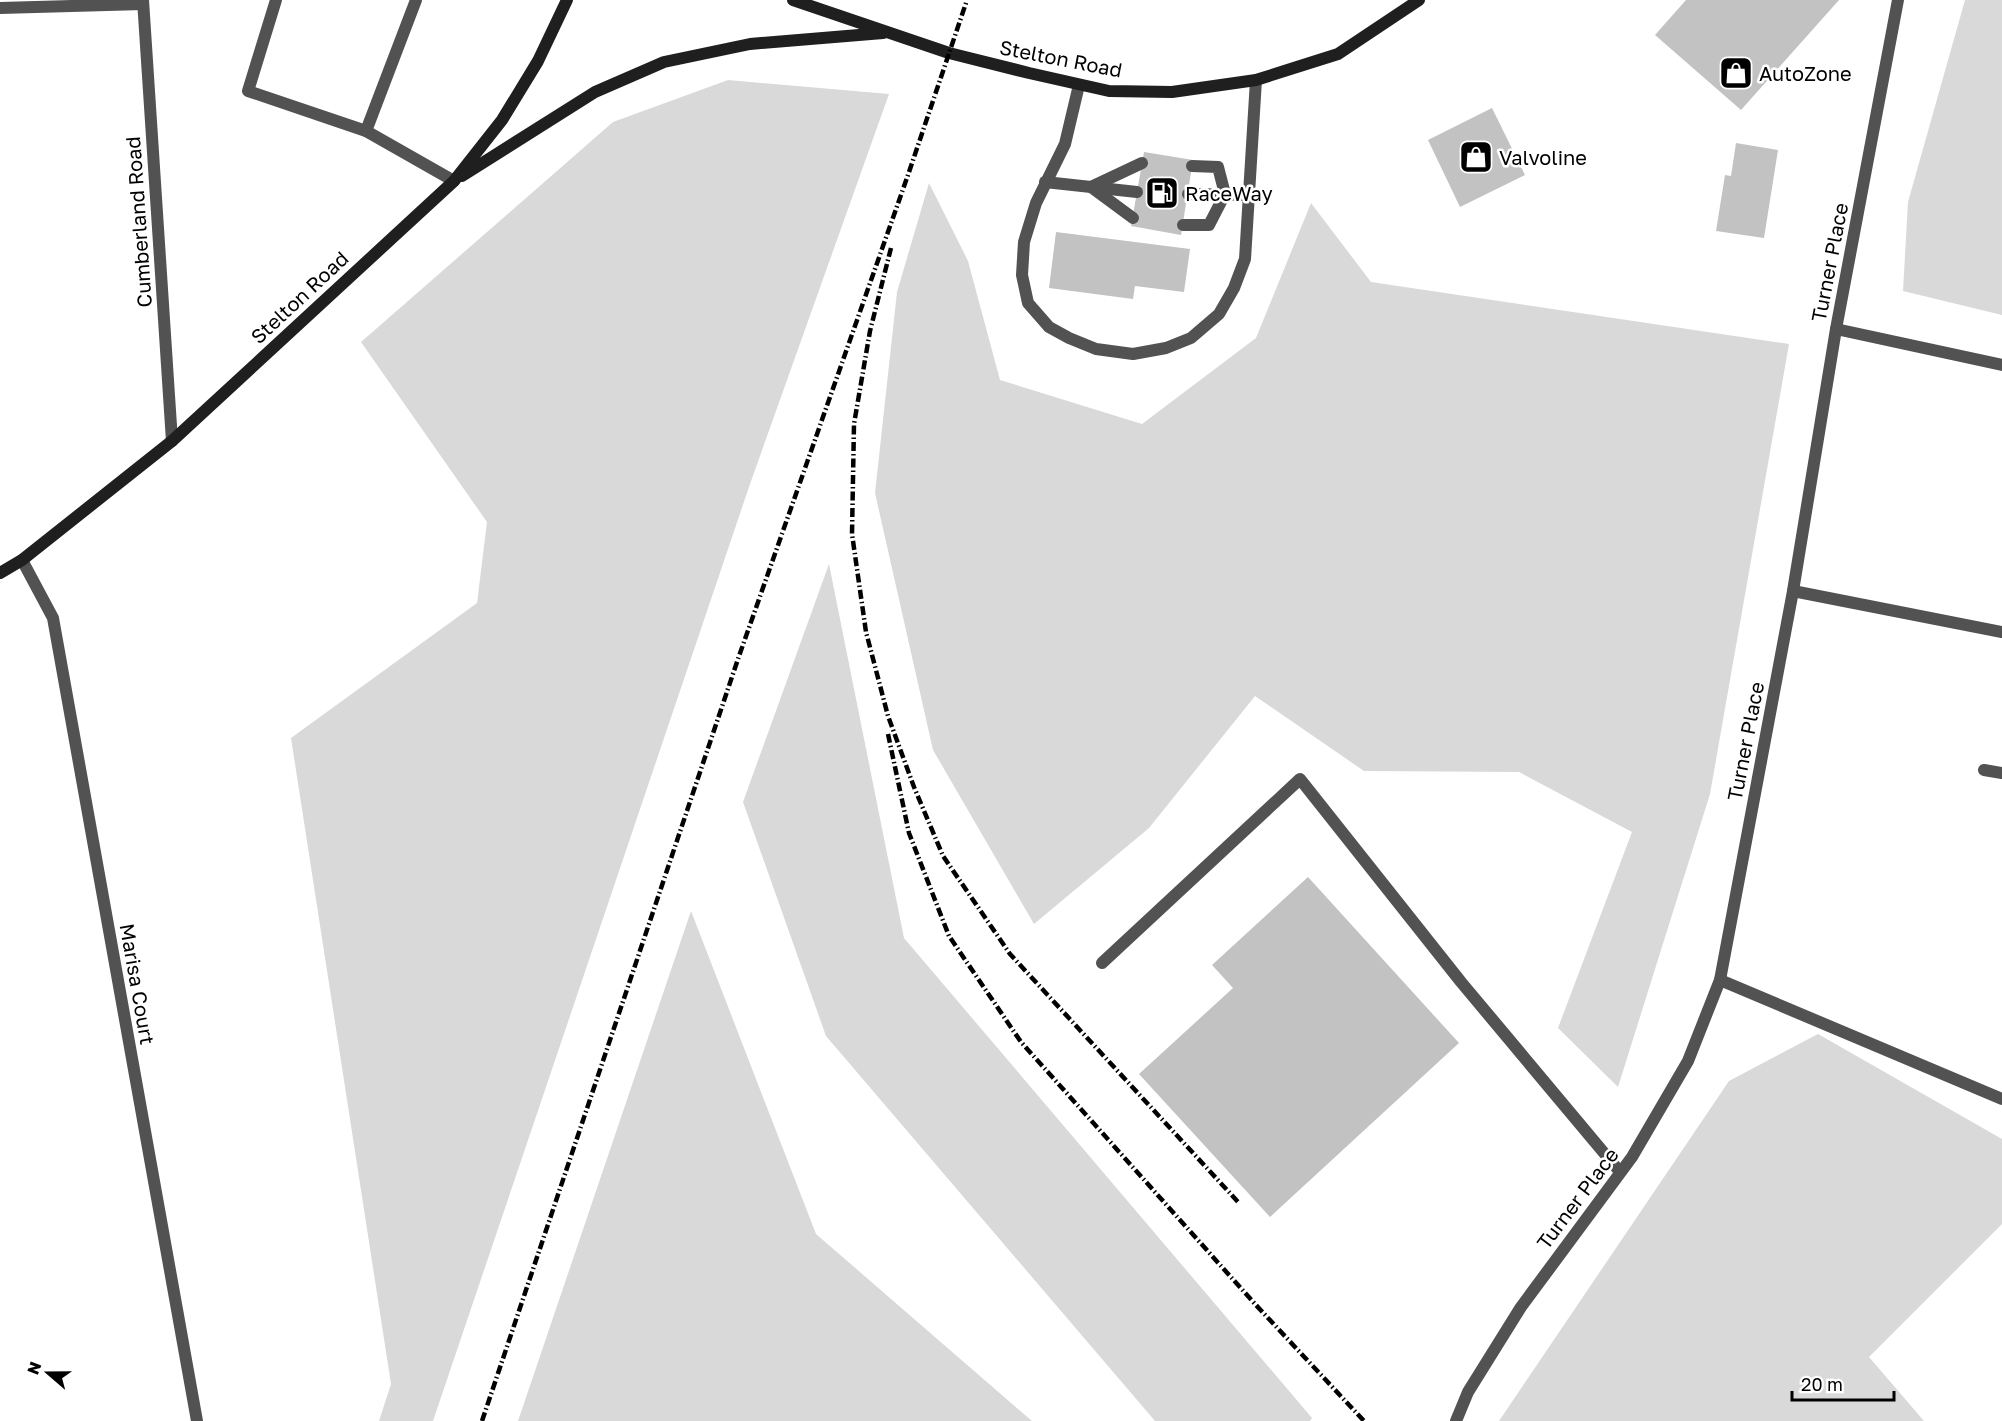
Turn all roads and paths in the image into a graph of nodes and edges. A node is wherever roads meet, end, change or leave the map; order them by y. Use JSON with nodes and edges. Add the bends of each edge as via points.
{"nodes":[{"id":1,"x":276,"y":0,"type":"edge"},
{"id":2,"x":416,"y":0,"type":"edge"},
{"id":3,"x":567,"y":0,"type":"edge"},
{"id":4,"x":793,"y":0,"type":"edge"},
{"id":5,"x":1419,"y":0,"type":"edge"},
{"id":6,"x":1898,"y":0,"type":"edge"},
{"id":7,"x":143,"y":2,"type":"edge"},
{"id":8,"x":0,"y":8,"type":"edge"},
{"id":9,"x":888,"y":32,"type":"junction"},
{"id":10,"x":1256,"y":80,"type":"junction"},
{"id":11,"x":1079,"y":85,"type":"junction"},
{"id":12,"x":366,"y":131,"type":"junction"},
{"id":13,"x":1142,"y":163,"type":"dead end"},
{"id":14,"x":1192,"y":166,"type":"dead end"},
{"id":15,"x":454,"y":181,"type":"junction"},
{"id":16,"x":1045,"y":182,"type":"junction"},
{"id":17,"x":1091,"y":187,"type":"junction"},
{"id":18,"x":1137,"y":192,"type":"dead end"},
{"id":19,"x":1188,"y":194,"type":"dead end"},
{"id":20,"x":1225,"y":194,"type":"junction"},
{"id":21,"x":1250,"y":195,"type":"junction"},
{"id":22,"x":1133,"y":218,"type":"dead end"},
{"id":23,"x":1183,"y":225,"type":"dead end"},
{"id":24,"x":1836,"y":328,"type":"junction"},
{"id":25,"x":2002,"y":365,"type":"edge"},
{"id":26,"x":172,"y":441,"type":"junction"},
{"id":27,"x":22,"y":560,"type":"junction"},
{"id":28,"x":0,"y":573,"type":"edge"},
{"id":29,"x":1793,"y":591,"type":"junction"},
{"id":30,"x":2002,"y":632,"type":"edge"},
{"id":31,"x":1984,"y":770,"type":"dead end"},
{"id":32,"x":2002,"y":773,"type":"edge"},
{"id":33,"x":1102,"y":963,"type":"dead end"},
{"id":34,"x":1720,"y":980,"type":"junction"},
{"id":35,"x":2002,"y":1099,"type":"edge"},
{"id":36,"x":1620,"y":1172,"type":"junction"},
{"id":37,"x":196,"y":1421,"type":"edge"},
{"id":38,"x":1456,"y":1421,"type":"edge"}],
"edges":[{"from":1,"to":12,"type":"street","via":[[248,90]]},
{"from":2,"to":12,"type":"street"},
{"from":3,"to":15,"type":"main road","name":"Stelton Road","via":[[538,61],[508,111]]},
{"from":4,"to":9,"type":"main road","name":"Stelton Road"},
{"from":5,"to":10,"type":"main road","name":"Stelton Road","via":[[1338,54]]},
{"from":6,"to":24,"type":"street","name":"Turner Place"},
{"from":7,"to":8,"type":"street"},
{"from":7,"to":26,"type":"street","name":"Cumberland Road"},
{"from":9,"to":11,"type":"main road","name":"Stelton Road","via":[[949,53]]},
{"from":9,"to":15,"type":"main road","via":[[750,44],[664,62],[595,92]]},
{"from":10,"to":11,"type":"main road","name":"Stelton Road","via":[[1172,92],[1109,91]]},
{"from":10,"to":21,"type":"street"},
{"from":11,"to":16,"type":"street","via":[[1065,144]]},
{"from":12,"to":15,"type":"street"},
{"from":13,"to":17,"type":"street"},
{"from":14,"to":20,"type":"street","via":[[1218,167]]},
{"from":15,"to":26,"type":"main road","name":"Stelton Road"},
{"from":16,"to":17,"type":"street"},
{"from":16,"to":21,"type":"street","via":[[1024,242],[1022,275],[1028,303],[1049,327],[1069,338],[1096,349],[1133,354],[1191,338],[1219,314],[1245,259]]},
{"from":17,"to":18,"type":"street"},
{"from":17,"to":22,"type":"street"},
{"from":19,"to":20,"type":"street"},
{"from":20,"to":21,"type":"street"},
{"from":20,"to":23,"type":"street","via":[[1209,225]]},
{"from":24,"to":25,"type":"street"},
{"from":24,"to":29,"type":"street","name":"Turner Place"},
{"from":26,"to":27,"type":"main road","name":"Stelton Road"},
{"from":27,"to":28,"type":"main road","name":"Stelton Road"},
{"from":27,"to":37,"type":"street","name":"Marisa Court","via":[[53,618]]},
{"from":29,"to":30,"type":"street"},
{"from":29,"to":34,"type":"street","name":"Turner Place"},
{"from":31,"to":32,"type":"street"},
{"from":33,"to":36,"type":"street","via":[[1300,779],[1461,982]]},
{"from":34,"to":35,"type":"street"},
{"from":34,"to":36,"type":"street","name":"Turner Place","via":[[1688,1061]]},
{"from":36,"to":38,"type":"street","name":"Turner Place","via":[[1521,1307],[1468,1392]]}]}
